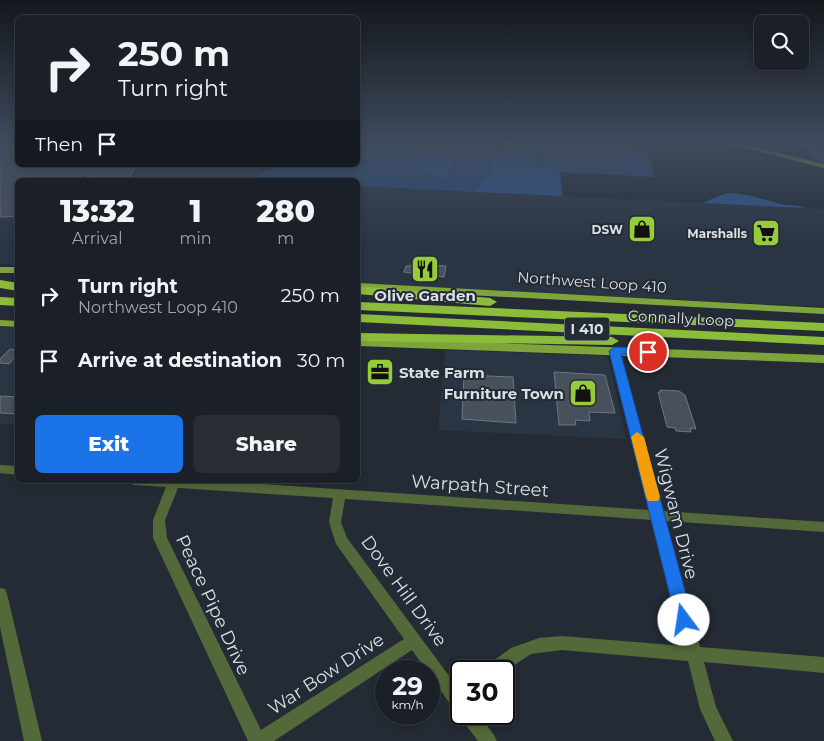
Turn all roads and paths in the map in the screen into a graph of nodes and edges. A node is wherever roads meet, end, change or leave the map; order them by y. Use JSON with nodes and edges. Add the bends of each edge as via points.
{"nodes":[{"id":1,"x":0,"y":270,"type":"edge"},
{"id":2,"x":15,"y":270,"type":"edge"},
{"id":3,"x":0,"y":284,"type":"edge"},
{"id":4,"x":360,"y":286,"type":"edge"},
{"id":5,"x":15,"y":287,"type":"edge"},
{"id":6,"x":15,"y":288,"type":"edge"},
{"id":7,"x":0,"y":289,"type":"edge"},
{"id":8,"x":360,"y":290,"type":"edge"},
{"id":9,"x":0,"y":301,"type":"edge"},
{"id":10,"x":15,"y":302,"type":"edge"},
{"id":11,"x":360,"y":306,"type":"edge"},
{"id":12,"x":824,"y":311,"type":"edge"},
{"id":13,"x":572,"y":315,"type":"junction"},
{"id":14,"x":360,"y":318,"type":"edge"},
{"id":15,"x":0,"y":323,"type":"edge"},
{"id":16,"x":15,"y":324,"type":"edge"},
{"id":17,"x":824,"y":327,"type":"edge"},
{"id":18,"x":360,"y":337,"type":"edge"},
{"id":19,"x":820,"y":341,"type":"edge"},
{"id":20,"x":360,"y":342,"type":"edge"},
{"id":21,"x":615,"y":351,"type":"junction"},
{"id":22,"x":824,"y":359,"type":"edge"},
{"id":23,"x":0,"y":470,"type":"edge"},
{"id":24,"x":15,"y":471,"type":"edge"},
{"id":25,"x":174,"y":483,"type":"joint"},
{"id":26,"x":340,"y":494,"type":"junction"},
{"id":27,"x":658,"y":516,"type":"junction"},
{"id":28,"x":824,"y":527,"type":"edge"},
{"id":29,"x":0,"y":594,"type":"edge"},
{"id":30,"x":415,"y":640,"type":"junction"},
{"id":31,"x":693,"y":655,"type":"junction"},
{"id":32,"x":507,"y":660,"type":"edge"},
{"id":33,"x":824,"y":665,"type":"edge"},
{"id":34,"x":450,"y":687,"type":"edge"},
{"id":35,"x":476,"y":725,"type":"edge"},
{"id":36,"x":33,"y":741,"type":"edge"},
{"id":37,"x":258,"y":741,"type":"edge"},
{"id":38,"x":488,"y":741,"type":"edge"},
{"id":39,"x":724,"y":741,"type":"edge"}],
"edges":[{"from":1,"to":2,"type":"main road"},
{"from":3,"to":5,"type":"highway"},
{"from":4,"to":12,"type":"main road","name":"Northwest Loop 410"},
{"from":6,"to":7,"type":"highway"},
{"from":8,"to":13,"type":"highway","via":[[546,307]]},
{"from":9,"to":10,"type":"highway"},
{"from":11,"to":13,"type":"highway","name":"Connally Loop","number":"I 410"},
{"from":13,"to":17,"type":"highway","name":"Connally Loop","number":"I 410"},
{"from":14,"to":19,"type":"highway","name":"Connally Loop","number":"I 410"},
{"from":15,"to":16,"type":"main road"},
{"from":18,"to":19,"type":"highway","via":[[732,344]]},
{"from":20,"to":21,"type":"main road"},
{"from":21,"to":22,"type":"main road"},
{"from":21,"to":27,"type":"street","name":"Wigwam Drive"},
{"from":23,"to":24,"type":"street"},
{"from":25,"to":26,"type":"street","name":"Warpath Street"},
{"from":25,"to":37,"type":"street","name":"Peace Pipe Drive","via":[[159,520],[160,538]]},
{"from":26,"to":27,"type":"street","name":"Warpath Street"},
{"from":26,"to":30,"type":"street","name":"Dove Hill Drive","via":[[335,522],[341,540]]},
{"from":27,"to":28,"type":"street","name":"Warpath Street"},
{"from":27,"to":31,"type":"street","name":"Wigwam Drive"},
{"from":29,"to":36,"type":"street"},
{"from":30,"to":34,"type":"street","name":"Dove Hill Drive"},
{"from":30,"to":37,"type":"street","name":"War Bow Drive"},
{"from":31,"to":32,"type":"street","via":[[562,643],[537,644],[520,650]]},
{"from":31,"to":33,"type":"street"},
{"from":31,"to":39,"type":"street","name":"Wigwam Drive","via":[[708,709]]},
{"from":35,"to":38,"type":"street"}]}
